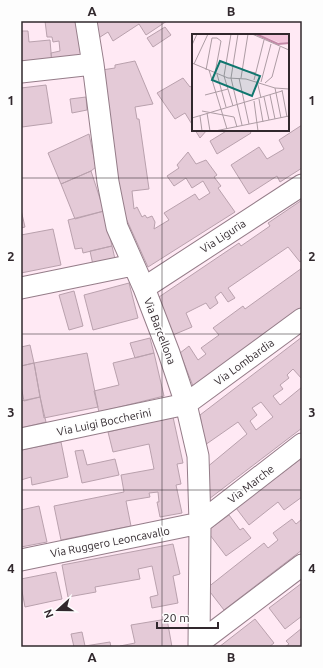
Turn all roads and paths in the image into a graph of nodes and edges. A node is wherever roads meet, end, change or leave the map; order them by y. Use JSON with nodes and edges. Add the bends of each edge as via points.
{"nodes":[{"id":1,"x":86,"y":21,"type":"edge"},
{"id":2,"x":93,"y":64,"type":"junction"},
{"id":3,"x":21,"y":72,"type":"edge"},
{"id":4,"x":302,"y":185,"type":"edge"},
{"id":5,"x":133,"y":265,"type":"junction"},
{"id":6,"x":21,"y":288,"type":"edge"},
{"id":7,"x":144,"y":288,"type":"junction"},
{"id":8,"x":302,"y":319,"type":"edge"},
{"id":9,"x":186,"y":404,"type":"junction"},
{"id":10,"x":21,"y":439,"type":"edge"},
{"id":11,"x":302,"y":444,"type":"edge"},
{"id":12,"x":200,"y":523,"type":"junction"},
{"id":13,"x":21,"y":560,"type":"edge"},
{"id":14,"x":302,"y":564,"type":"edge"},
{"id":15,"x":199,"y":645,"type":"edge"}],
"edges":[{"from":1,"to":2,"type":"street","name":"Via Barcellona"},
{"from":2,"to":3,"type":"street"},
{"from":2,"to":5,"type":"street","name":"Via Barcellona","via":[[108,182],[117,227]]},
{"from":4,"to":7,"type":"street","name":"Via Liguria"},
{"from":5,"to":6,"type":"street"},
{"from":5,"to":7,"type":"street","name":"Via Barcellona"},
{"from":7,"to":9,"type":"street","name":"Via Barcellona"},
{"from":8,"to":9,"type":"street","name":"Via Lombardia"},
{"from":9,"to":10,"type":"street","name":"Via Luigi Boccherini"},
{"from":9,"to":12,"type":"street","name":"Via Barcellona","via":[[198,456]]},
{"from":11,"to":12,"type":"street","name":"Via Marche"},
{"from":12,"to":13,"type":"street","name":"Via Ruggero Leoncavallo"},
{"from":12,"to":15,"type":"street","name":"Via Barcellona"},
{"from":14,"to":15,"type":"street"}]}
